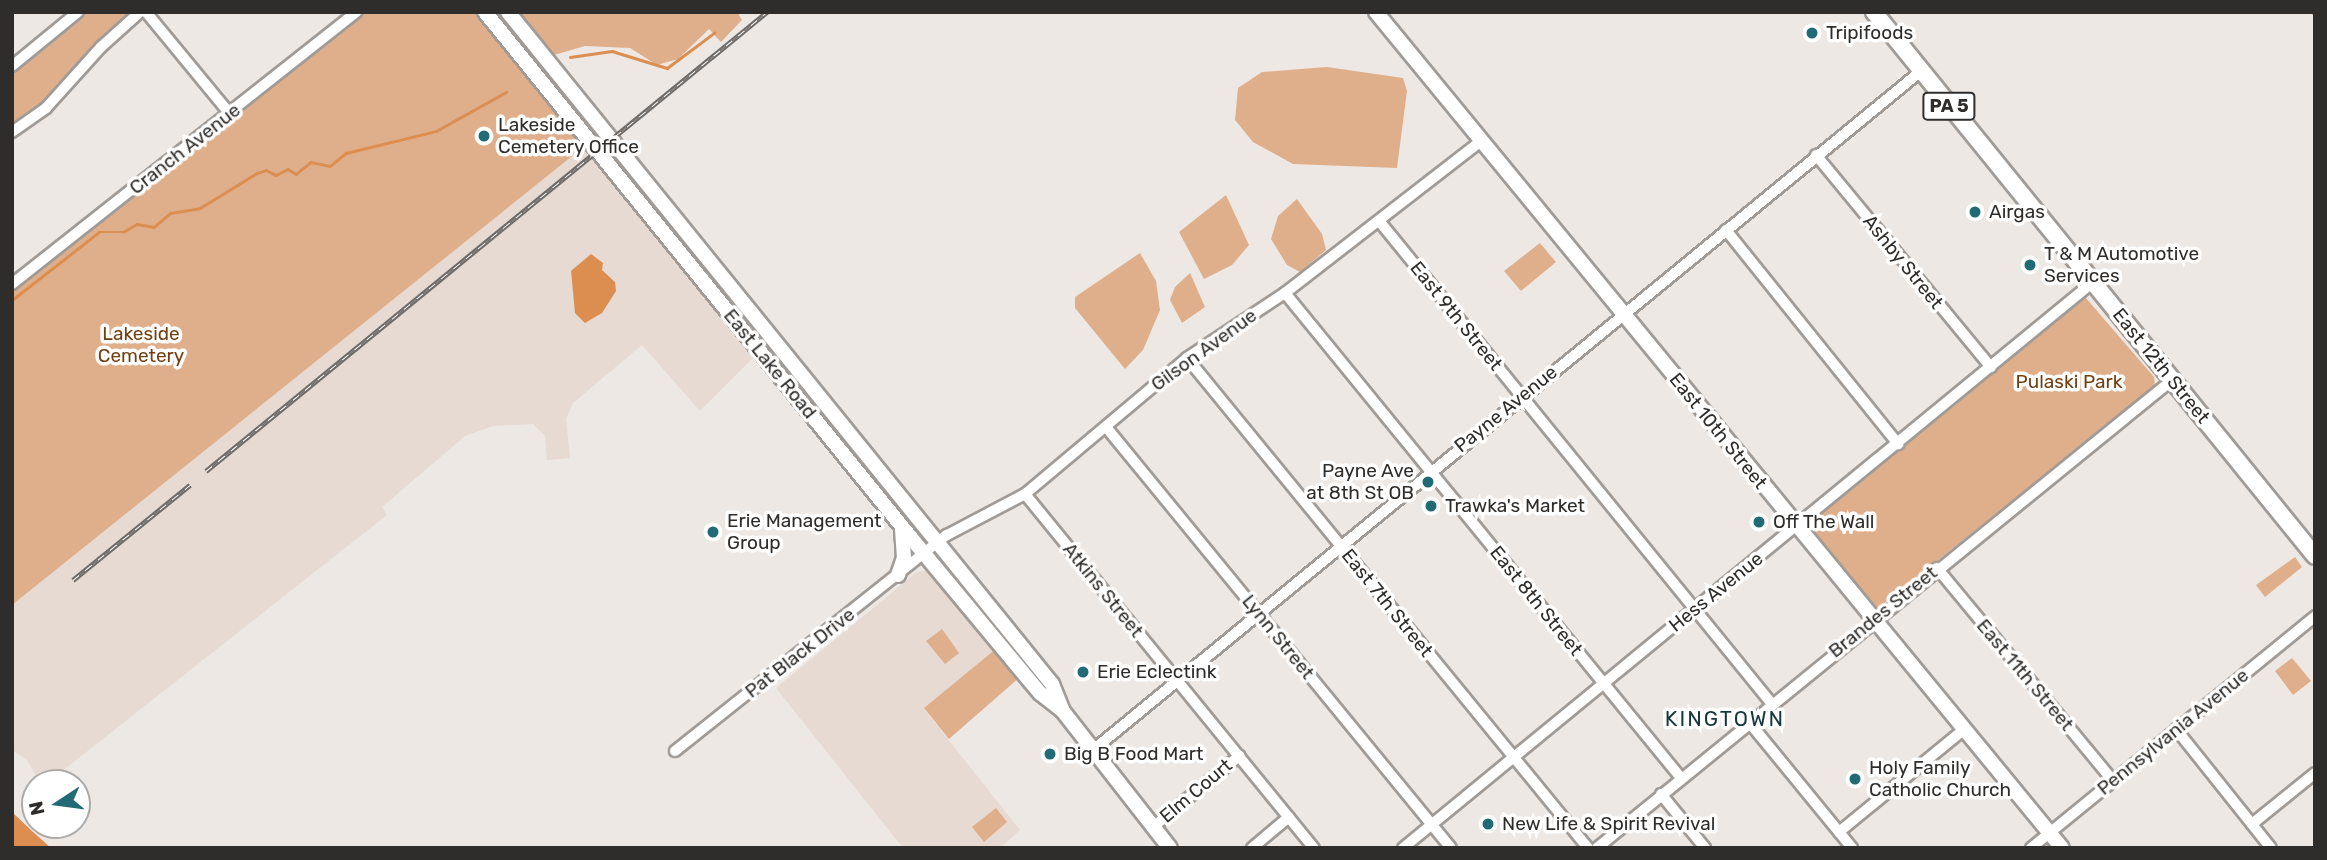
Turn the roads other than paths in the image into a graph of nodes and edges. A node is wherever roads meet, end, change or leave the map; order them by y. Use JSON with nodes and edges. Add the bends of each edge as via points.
{"nodes":[{"id":1,"x":78,"y":12,"type":"edge"},
{"id":2,"x":140,"y":12,"type":"edge"},
{"id":3,"x":146,"y":12,"type":"edge"},
{"id":4,"x":356,"y":12,"type":"edge"},
{"id":5,"x":485,"y":12,"type":"edge"},
{"id":6,"x":508,"y":12,"type":"edge"},
{"id":7,"x":1376,"y":12,"type":"edge"},
{"id":8,"x":1874,"y":12,"type":"edge"},
{"id":9,"x":12,"y":66,"type":"edge"},
{"id":10,"x":1921,"y":71,"type":"junction"},
{"id":11,"x":230,"y":114,"type":"junction"},
{"id":12,"x":12,"y":132,"type":"edge"},
{"id":13,"x":1481,"y":141,"type":"junction"},
{"id":14,"x":1816,"y":155,"type":"junction"},
{"id":15,"x":1380,"y":222,"type":"junction"},
{"id":16,"x":1726,"y":230,"type":"junction"},
{"id":17,"x":2093,"y":282,"type":"junction"},
{"id":18,"x":12,"y":284,"type":"edge"},
{"id":19,"x":1285,"y":293,"type":"junction"},
{"id":20,"x":1623,"y":314,"type":"junction"},
{"id":21,"x":1187,"y":358,"type":"junction"},
{"id":22,"x":1991,"y":367,"type":"junction"},
{"id":23,"x":2172,"y":380,"type":"junction"},
{"id":24,"x":1521,"y":396,"type":"junction"},
{"id":25,"x":1106,"y":427,"type":"junction"},
{"id":26,"x":1898,"y":444,"type":"junction"},
{"id":27,"x":1430,"y":471,"type":"junction"},
{"id":28,"x":1025,"y":495,"type":"junction"},
{"id":29,"x":902,"y":527,"type":"junction"},
{"id":30,"x":1796,"y":527,"type":"junction"},
{"id":31,"x":937,"y":543,"type":"junction"},
{"id":32,"x":1339,"y":544,"type":"junction"},
{"id":33,"x":924,"y":554,"type":"junction"},
{"id":34,"x":2315,"y":556,"type":"edge"},
{"id":35,"x":1937,"y":568,"type":"junction"},
{"id":36,"x":898,"y":575,"type":"junction"},
{"id":37,"x":1695,"y":609,"type":"junction"},
{"id":38,"x":1257,"y":612,"type":"junction"},
{"id":39,"x":2315,"y":616,"type":"edge"},
{"id":40,"x":1874,"y":620,"type":"junction"},
{"id":41,"x":1176,"y":680,"type":"junction"},
{"id":42,"x":1604,"y":683,"type":"junction"},
{"id":43,"x":1772,"y":704,"type":"junction"},
{"id":44,"x":1062,"y":710,"type":"junction"},
{"id":45,"x":1749,"y":722,"type":"junction"},
{"id":46,"x":2176,"y":729,"type":"junction"},
{"id":47,"x":1963,"y":730,"type":"junction"},
{"id":48,"x":1093,"y":750,"type":"junction"},
{"id":49,"x":675,"y":751,"type":"dead end"},
{"id":50,"x":1239,"y":756,"type":"junction"},
{"id":51,"x":1513,"y":757,"type":"junction"},
{"id":52,"x":2315,"y":773,"type":"edge"},
{"id":53,"x":1681,"y":778,"type":"junction"},
{"id":54,"x":2113,"y":781,"type":"junction"},
{"id":55,"x":1661,"y":794,"type":"junction"},
{"id":56,"x":1289,"y":817,"type":"junction"},
{"id":57,"x":1432,"y":824,"type":"junction"},
{"id":58,"x":2252,"y":824,"type":"junction"},
{"id":59,"x":1153,"y":827,"type":"junction"},
{"id":60,"x":1839,"y":832,"type":"junction"},
{"id":61,"x":2049,"y":832,"type":"junction"},
{"id":62,"x":1170,"y":848,"type":"edge"},
{"id":63,"x":1252,"y":848,"type":"edge"},
{"id":64,"x":1314,"y":848,"type":"edge"},
{"id":65,"x":1403,"y":848,"type":"edge"},
{"id":66,"x":1451,"y":848,"type":"edge"},
{"id":67,"x":1588,"y":848,"type":"edge"},
{"id":68,"x":1597,"y":848,"type":"edge"},
{"id":69,"x":1705,"y":848,"type":"edge"},
{"id":70,"x":1852,"y":848,"type":"edge"},
{"id":71,"x":2031,"y":848,"type":"edge"},
{"id":72,"x":2062,"y":848,"type":"edge"},
{"id":73,"x":2272,"y":848,"type":"edge"}],
"edges":[{"from":1,"to":9,"type":"street"},
{"from":2,"to":12,"type":"street","via":[[46,108]]},
{"from":3,"to":11,"type":"street"},
{"from":4,"to":11,"type":"street","name":"Cranch Avenue"},
{"from":5,"to":29,"type":"main road","name":"East Lake Road"},
{"from":6,"to":31,"type":"main road","name":"East Lake Road"},
{"from":7,"to":13,"type":"main road","name":"East 10th Street"},
{"from":8,"to":10,"type":"main road","name":"East 12th Street","number":"PA 5"},
{"from":10,"to":14,"type":"street","name":"Payne Avenue"},
{"from":10,"to":17,"type":"main road","name":"East 12th Street","number":"PA 5"},
{"from":11,"to":18,"type":"street","name":"Cranch Avenue"},
{"from":13,"to":15,"type":"street","name":"Gilson Avenue"},
{"from":13,"to":20,"type":"main road","name":"East 10th Street"},
{"from":14,"to":16,"type":"street","name":"Payne Avenue"},
{"from":14,"to":22,"type":"street","name":"Ashby Street"},
{"from":15,"to":19,"type":"street","name":"Gilson Avenue"},
{"from":15,"to":24,"type":"street","name":"East 9th Street"},
{"from":16,"to":20,"type":"street","name":"Payne Avenue"},
{"from":16,"to":26,"type":"street"},
{"from":17,"to":22,"type":"street","name":"Hess Avenue"},
{"from":17,"to":23,"type":"main road","name":"East 12th Street","number":"PA 5"},
{"from":19,"to":21,"type":"street","name":"Gilson Avenue"},
{"from":19,"to":27,"type":"street","name":"East 8th Street"},
{"from":20,"to":24,"type":"street","name":"Payne Avenue"},
{"from":20,"to":30,"type":"main road","name":"East 10th Street"},
{"from":21,"to":25,"type":"street","name":"Gilson Avenue"},
{"from":21,"to":32,"type":"street","name":"East 7th Street"},
{"from":22,"to":26,"type":"street","name":"Hess Avenue"},
{"from":23,"to":34,"type":"main road","name":"East 12th Street","number":"PA 5"},
{"from":23,"to":35,"type":"street","name":"Brandes Street"},
{"from":24,"to":27,"type":"street","name":"Payne Avenue"},
{"from":24,"to":37,"type":"street","name":"East 9th Street"},
{"from":25,"to":28,"type":"street","name":"Gilson Avenue"},
{"from":25,"to":38,"type":"street","name":"Lynn Street"},
{"from":26,"to":30,"type":"street","name":"Hess Avenue"},
{"from":27,"to":32,"type":"street","name":"Payne Avenue"},
{"from":27,"to":42,"type":"street","name":"East 8th Street"},
{"from":28,"to":31,"type":"street","name":"Gilson Avenue"},
{"from":28,"to":41,"type":"street","name":"Atkins Street"},
{"from":29,"to":33,"type":"main road","name":"East Lake Road"},
{"from":29,"to":36,"type":"main road","via":[[904,558]]},
{"from":30,"to":37,"type":"street","name":"Hess Avenue"},
{"from":30,"to":40,"type":"main road","name":"East 10th Street"},
{"from":31,"to":33,"type":"street","name":"Gilson Avenue"},
{"from":31,"to":44,"type":"main road","name":"East Lake Road","via":[[1052,684]]},
{"from":32,"to":38,"type":"street","name":"Payne Avenue"},
{"from":32,"to":51,"type":"street","name":"East 7th Street"},
{"from":33,"to":36,"type":"street","name":"Pat Black Drive"},
{"from":33,"to":44,"type":"main road","name":"East Lake Road","via":[[1040,693]]},
{"from":35,"to":40,"type":"street","name":"Brandes Street"},
{"from":35,"to":54,"type":"street","name":"East 11th Street"},
{"from":36,"to":49,"type":"street","name":"Pat Black Drive"},
{"from":37,"to":42,"type":"street","name":"Hess Avenue"},
{"from":37,"to":43,"type":"street","name":"East 9th Street"},
{"from":38,"to":41,"type":"street","name":"Payne Avenue"},
{"from":38,"to":57,"type":"street","name":"Lynn Street"},
{"from":39,"to":46,"type":"street","name":"Pennsylvania Avenue"},
{"from":40,"to":43,"type":"street","name":"Brandes Street"},
{"from":40,"to":47,"type":"main road","name":"East 10th Street"},
{"from":41,"to":48,"type":"street","name":"Payne Avenue"},
{"from":41,"to":50,"type":"street","name":"Atkins Street"},
{"from":42,"to":51,"type":"street","name":"Hess Avenue"},
{"from":42,"to":53,"type":"street","name":"East 8th Street"},
{"from":43,"to":45,"type":"street","name":"Brandes Street"},
{"from":44,"to":48,"type":"main road","name":"East Lake Road"},
{"from":45,"to":53,"type":"street","name":"Brandes Street"},
{"from":45,"to":60,"type":"street"},
{"from":46,"to":54,"type":"street","name":"Pennsylvania Avenue"},
{"from":46,"to":58,"type":"street"},
{"from":47,"to":60,"type":"street"},
{"from":47,"to":61,"type":"main road","name":"East 10th Street"},
{"from":48,"to":59,"type":"main road","name":"East Lake Road"},
{"from":50,"to":56,"type":"street","name":"Atkins Street"},
{"from":50,"to":59,"type":"street","name":"Elm Court"},
{"from":51,"to":57,"type":"street","name":"Hess Avenue"},
{"from":51,"to":67,"type":"street","name":"East 7th Street"},
{"from":52,"to":58,"type":"street"},
{"from":53,"to":55,"type":"street","name":"Brandes Street"},
{"from":54,"to":61,"type":"street","name":"Pennsylvania Avenue"},
{"from":55,"to":68,"type":"street","name":"Brandes Street"},
{"from":55,"to":69,"type":"street"},
{"from":56,"to":63,"type":"street"},
{"from":56,"to":64,"type":"street","name":"Atkins Street"},
{"from":57,"to":65,"type":"street","name":"Hess Avenue"},
{"from":57,"to":66,"type":"street","name":"Lynn Street"},
{"from":58,"to":73,"type":"street"},
{"from":59,"to":62,"type":"main road","name":"East Lake Road"},
{"from":60,"to":70,"type":"street"},
{"from":61,"to":71,"type":"street","name":"Pennsylvania Avenue"},
{"from":61,"to":72,"type":"main road","name":"East 10th Street"}]}
